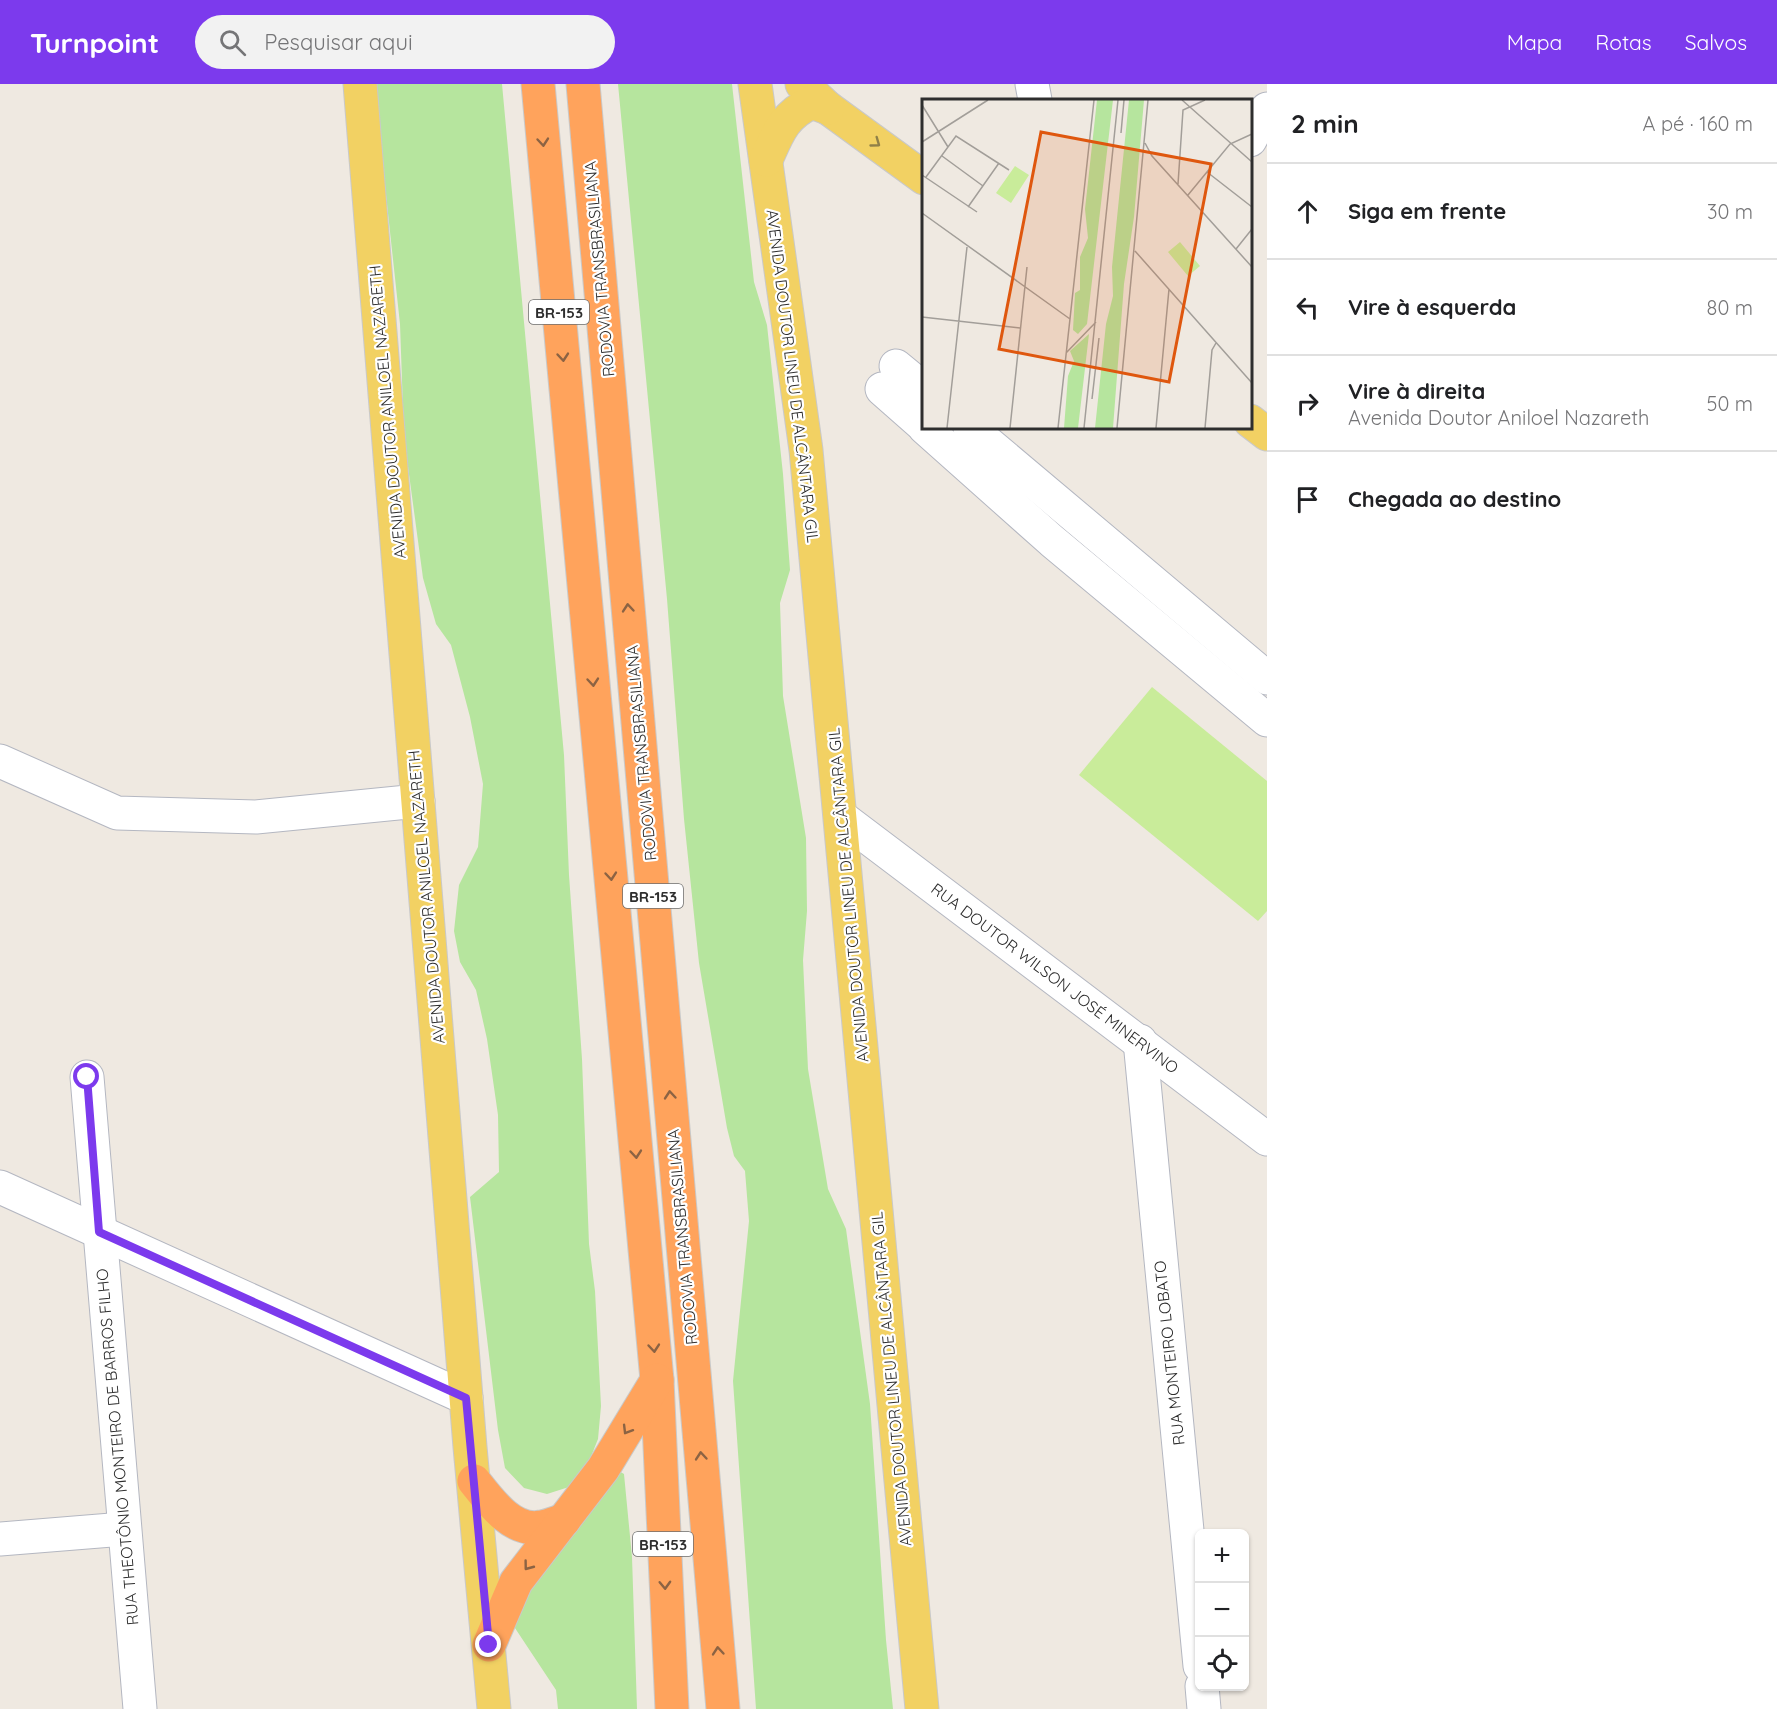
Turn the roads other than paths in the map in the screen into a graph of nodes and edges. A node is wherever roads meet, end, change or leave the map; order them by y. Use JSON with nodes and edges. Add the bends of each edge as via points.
{"nodes":[{"id":1,"x":360,"y":84,"type":"edge"},
{"id":2,"x":538,"y":84,"type":"edge"},
{"id":3,"x":583,"y":84,"type":"edge"},
{"id":4,"x":755,"y":84,"type":"edge"},
{"id":5,"x":802,"y":84,"type":"edge"},
{"id":6,"x":1032,"y":84,"type":"edge"},
{"id":7,"x":1035,"y":99,"type":"edge"},
{"id":8,"x":828,"y":108,"type":"junction"},
{"id":9,"x":1267,"y":110,"type":"edge"},
{"id":10,"x":1252,"y":138,"type":"edge"},
{"id":11,"x":1252,"y":148,"type":"edge"},
{"id":12,"x":1267,"y":155,"type":"edge"},
{"id":13,"x":766,"y":160,"type":"junction"},
{"id":14,"x":922,"y":177,"type":"edge"},
{"id":15,"x":922,"y":388,"type":"edge"},
{"id":16,"x":1252,"y":422,"type":"edge"},
{"id":17,"x":922,"y":424,"type":"edge"},
{"id":18,"x":926,"y":429,"type":"edge"},
{"id":19,"x":971,"y":429,"type":"edge"},
{"id":20,"x":1267,"y":434,"type":"edge"},
{"id":21,"x":1267,"y":678,"type":"edge"},
{"id":22,"x":1267,"y":720,"type":"edge"},
{"id":23,"x":0,"y":761,"type":"edge"},
{"id":24,"x":418,"y":801,"type":"junction"},
{"id":25,"x":841,"y":817,"type":"junction"},
{"id":26,"x":1140,"y":1041,"type":"junction"},
{"id":27,"x":87,"y":1077,"type":"dead end"},
{"id":28,"x":1267,"y":1139,"type":"edge"},
{"id":29,"x":0,"y":1187,"type":"edge"},
{"id":30,"x":99,"y":1232,"type":"junction"},
{"id":31,"x":657,"y":1380,"type":"junction"},
{"id":32,"x":466,"y":1398,"type":"junction"},
{"id":33,"x":474,"y":1481,"type":"junction"},
{"id":34,"x":564,"y":1520,"type":"junction"},
{"id":35,"x":124,"y":1529,"type":"junction"},
{"id":36,"x":0,"y":1539,"type":"edge"},
{"id":37,"x":1197,"y":1637,"type":"edge"},
{"id":38,"x":489,"y":1645,"type":"junction"},
{"id":39,"x":1202,"y":1691,"type":"edge"},
{"id":40,"x":140,"y":1709,"type":"edge"},
{"id":41,"x":494,"y":1709,"type":"edge"},
{"id":42,"x":672,"y":1709,"type":"edge"},
{"id":43,"x":723,"y":1709,"type":"edge"},
{"id":44,"x":922,"y":1709,"type":"edge"},
{"id":45,"x":1204,"y":1709,"type":"edge"}],
"edges":[{"from":1,"to":24,"type":"main road","name":"AVENIDA DOUTOR ANILOEL NAZARETH"},
{"from":2,"to":31,"type":"highway","number":"BR-153","one_way":true},
{"from":43,"to":3,"type":"highway","name":"RODOVIA TRANSBRASILIANA","number":"BR-153","one_way":true},
{"from":4,"to":13,"type":"main road","name":"AVENIDA DOUTOR LINEU DE ALCÂNTARA GIL"},
{"from":5,"to":8,"type":"main road"},
{"from":6,"to":7,"type":"street"},
{"from":8,"to":13,"type":"main road","via":[[812,102],[797,110],[785,121]]},
{"from":8,"to":14,"type":"main road","one_way":true},
{"from":9,"to":10,"type":"street"},
{"from":11,"to":12,"type":"street"},
{"from":13,"to":25,"type":"main road","name":"AVENIDA DOUTOR LINEU DE ALCÂNTARA GIL","via":[[806,450]]},
{"from":15,"to":17,"type":"street","via":[[889,378]]},
{"from":16,"to":20,"type":"main road"},
{"from":18,"to":22,"type":"street","via":[[1052,541]]},
{"from":19,"to":21,"type":"street"},
{"from":23,"to":24,"type":"street","via":[[117,813],[256,817]]},
{"from":24,"to":32,"type":"main road","name":"AVENIDA DOUTOR ANILOEL NAZARETH"},
{"from":25,"to":26,"type":"street","name":"RUA DOUTOR WILSON JOSÉ MINERVINO"},
{"from":25,"to":44,"type":"main road","name":"AVENIDA DOUTOR LINEU DE ALCÂNTARA GIL"},
{"from":26,"to":28,"type":"street","name":"RUA DOUTOR WILSON JOSÉ MINERVINO"},
{"from":26,"to":37,"type":"street","name":"RUA MONTEIRO LOBATO"},
{"from":27,"to":30,"type":"street","name":"RUA THEOTÔNIO MONTEIRO DE BARROS FILHO"},
{"from":29,"to":30,"type":"street"},
{"from":30,"to":32,"type":"street"},
{"from":30,"to":35,"type":"street","name":"RUA THEOTÔNIO MONTEIRO DE BARROS FILHO"},
{"from":31,"to":34,"type":"highway","one_way":true,"via":[[603,1469]]},
{"from":31,"to":42,"type":"highway","number":"BR-153","one_way":true},
{"from":32,"to":33,"type":"main road","name":"AVENIDA DOUTOR ANILOEL NAZARETH"},
{"from":33,"to":34,"type":"highway","via":[[495,1507],[517,1523],[539,1528]]},
{"from":33,"to":38,"type":"main road","name":"AVENIDA DOUTOR ANILOEL NAZARETH"},
{"from":34,"to":38,"type":"highway","one_way":true,"via":[[516,1582]]},
{"from":35,"to":36,"type":"street"},
{"from":35,"to":40,"type":"street","name":"RUA THEOTÔNIO MONTEIRO DE BARROS FILHO"},
{"from":38,"to":41,"type":"main road","name":"AVENIDA DOUTOR ANILOEL NAZARETH"},
{"from":39,"to":45,"type":"street"}]}
